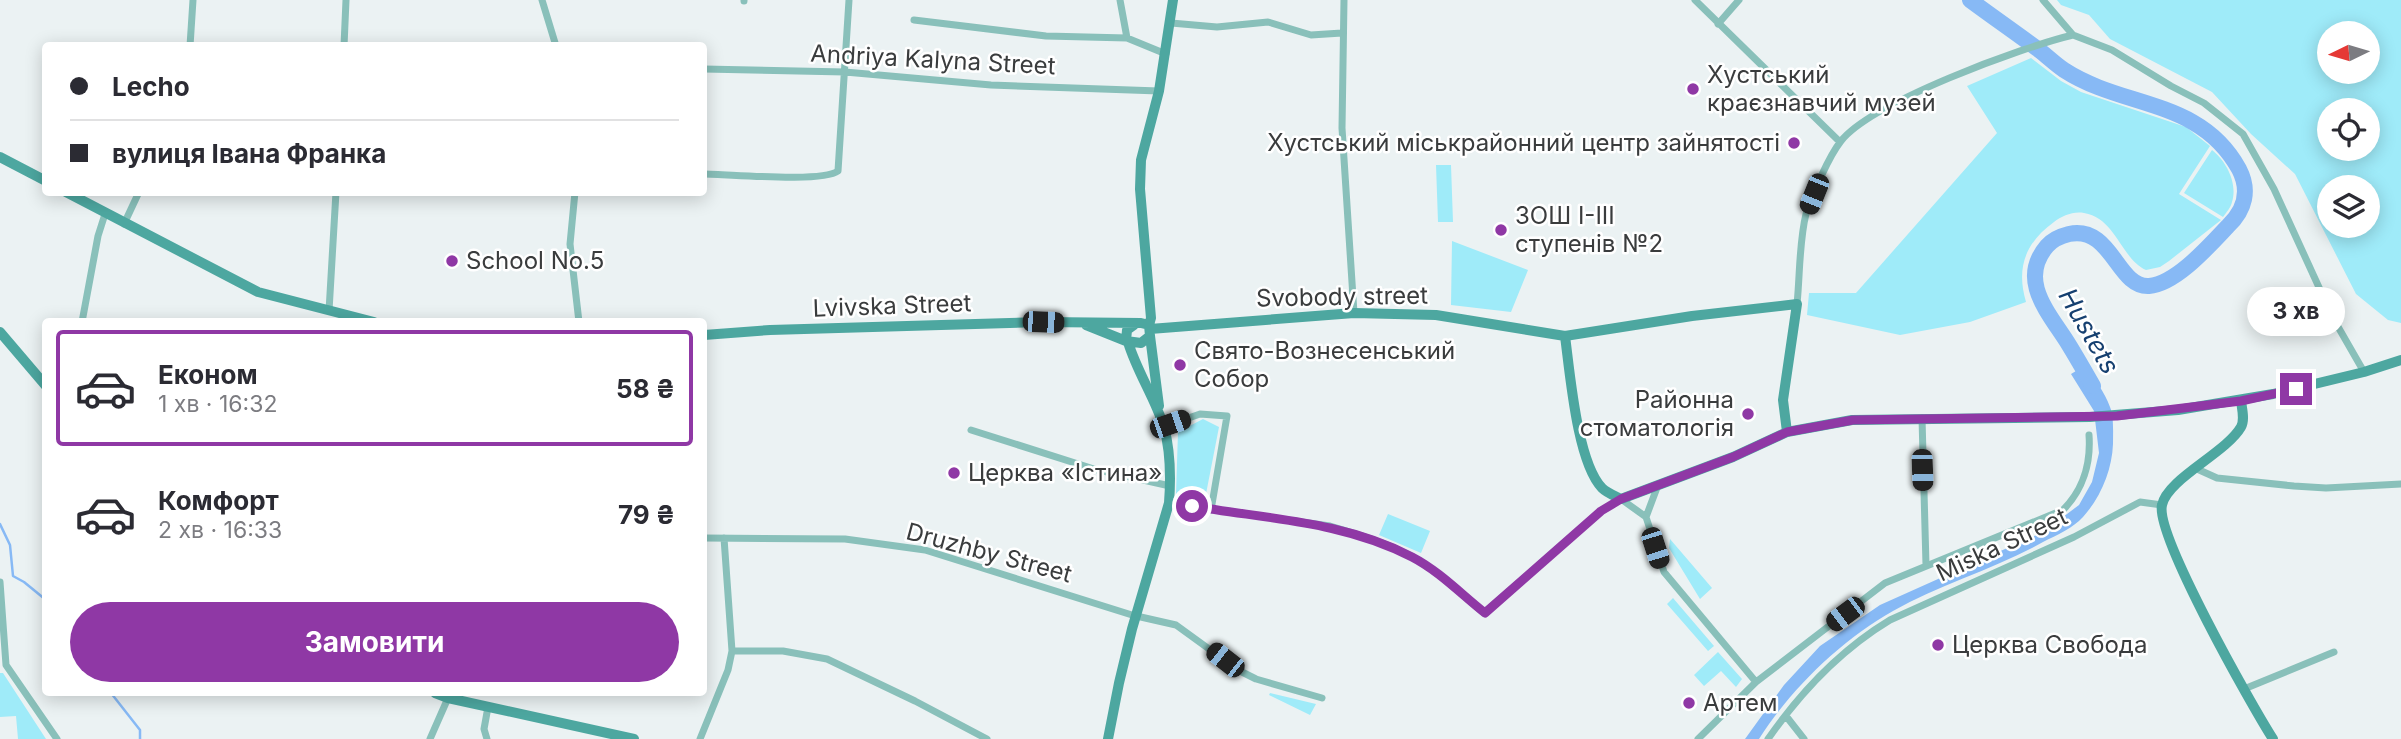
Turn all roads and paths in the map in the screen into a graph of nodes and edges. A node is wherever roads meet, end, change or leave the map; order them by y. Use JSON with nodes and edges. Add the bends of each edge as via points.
{"nodes":[{"id":1,"x":193,"y":0,"type":"edge"},
{"id":2,"x":346,"y":0,"type":"edge"},
{"id":3,"x":542,"y":0,"type":"edge"},
{"id":4,"x":849,"y":0,"type":"edge"},
{"id":5,"x":1120,"y":0,"type":"edge"},
{"id":6,"x":1173,"y":0,"type":"edge"},
{"id":7,"x":1344,"y":0,"type":"edge"},
{"id":8,"x":1695,"y":0,"type":"edge"},
{"id":9,"x":1739,"y":0,"type":"edge"},
{"id":10,"x":2043,"y":0,"type":"edge"},
{"id":11,"x":914,"y":20,"type":"dead end"},
{"id":12,"x":1171,"y":23,"type":"junction"},
{"id":13,"x":1718,"y":24,"type":"junction"},
{"id":14,"x":1342,"y":33,"type":"junction"},
{"id":15,"x":2073,"y":35,"type":"junction"},
{"id":16,"x":1127,"y":38,"type":"junction"},
{"id":17,"x":190,"y":42,"type":"edge"},
{"id":18,"x":344,"y":42,"type":"edge"},
{"id":19,"x":555,"y":42,"type":"edge"},
{"id":20,"x":1166,"y":54,"type":"junction"},
{"id":21,"x":707,"y":69,"type":"edge"},
{"id":22,"x":845,"y":72,"type":"junction"},
{"id":23,"x":1160,"y":91,"type":"junction"},
{"id":24,"x":1840,"y":142,"type":"junction"},
{"id":25,"x":0,"y":157,"type":"edge"},
{"id":26,"x":707,"y":174,"type":"edge"},
{"id":27,"x":42,"y":179,"type":"edge"},
{"id":28,"x":73,"y":196,"type":"edge"},
{"id":29,"x":137,"y":196,"type":"edge"},
{"id":30,"x":335,"y":196,"type":"edge"},
{"id":31,"x":575,"y":196,"type":"edge"},
{"id":32,"x":105,"y":214,"type":"junction"},
{"id":33,"x":124,"y":224,"type":"junction"},
{"id":34,"x":1797,"y":304,"type":"junction"},
{"id":35,"x":329,"y":311,"type":"junction"},
{"id":36,"x":1354,"y":313,"type":"junction"},
{"id":37,"x":83,"y":318,"type":"edge"},
{"id":38,"x":358,"y":318,"type":"edge"},
{"id":39,"x":579,"y":318,"type":"edge"},
{"id":40,"x":1083,"y":323,"type":"junction"},
{"id":41,"x":1134,"y":325,"type":"junction"},
{"id":42,"x":1150,"y":330,"type":"junction"},
{"id":43,"x":0,"y":332,"type":"edge"},
{"id":44,"x":707,"y":335,"type":"edge"},
{"id":45,"x":1565,"y":336,"type":"junction"},
{"id":46,"x":1127,"y":342,"type":"junction"},
{"id":47,"x":2401,"y":360,"type":"edge"},
{"id":48,"x":2364,"y":372,"type":"junction"},
{"id":49,"x":42,"y":381,"type":"edge"},
{"id":50,"x":2241,"y":401,"type":"junction"},
{"id":51,"x":1922,"y":418,"type":"junction"},
{"id":52,"x":1162,"y":424,"type":"junction"},
{"id":53,"x":971,"y":430,"type":"dead end"},
{"id":54,"x":1787,"y":432,"type":"junction"},
{"id":55,"x":2089,"y":435,"type":"dead end"},
{"id":56,"x":2197,"y":469,"type":"junction"},
{"id":57,"x":2401,"y":484,"type":"edge"},
{"id":58,"x":1170,"y":485,"type":"junction"},
{"id":59,"x":1658,"y":485,"type":"junction"},
{"id":60,"x":1621,"y":499,"type":"junction"},
{"id":61,"x":1169,"y":503,"type":"junction"},
{"id":62,"x":2162,"y":505,"type":"junction"},
{"id":63,"x":1211,"y":510,"type":"junction"},
{"id":64,"x":1646,"y":517,"type":"junction"},
{"id":65,"x":707,"y":538,"type":"edge"},
{"id":66,"x":724,"y":538,"type":"junction"},
{"id":67,"x":1926,"y":565,"type":"junction"},
{"id":68,"x":0,"y":582,"type":"edge"},
{"id":69,"x":1136,"y":615,"type":"junction"},
{"id":70,"x":732,"y":651,"type":"junction"},
{"id":71,"x":2334,"y":652,"type":"dead end"},
{"id":72,"x":3,"y":665,"type":"edge"},
{"id":73,"x":1756,"y":682,"type":"junction"},
{"id":74,"x":2244,"y":689,"type":"junction"},
{"id":75,"x":443,"y":696,"type":"edge"},
{"id":76,"x":448,"y":698,"type":"junction"},
{"id":77,"x":1322,"y":698,"type":"dead end"},
{"id":78,"x":488,"y":706,"type":"junction"},
{"id":79,"x":1786,"y":716,"type":"junction"},
{"id":80,"x":57,"y":739,"type":"edge"},
{"id":81,"x":430,"y":739,"type":"edge"},
{"id":82,"x":487,"y":739,"type":"edge"},
{"id":83,"x":634,"y":739,"type":"edge"},
{"id":84,"x":700,"y":739,"type":"edge"},
{"id":85,"x":987,"y":739,"type":"edge"},
{"id":86,"x":1108,"y":739,"type":"edge"},
{"id":87,"x":1698,"y":739,"type":"edge"},
{"id":88,"x":1768,"y":739,"type":"edge"},
{"id":89,"x":1804,"y":739,"type":"edge"},
{"id":90,"x":2273,"y":739,"type":"edge"}],
"edges":[{"from":1,"to":17,"type":"street"},
{"from":2,"to":18,"type":"street"},
{"from":3,"to":19,"type":"street"},
{"from":4,"to":22,"type":"street"},
{"from":5,"to":16,"type":"street"},
{"from":6,"to":12,"type":"main road"},
{"from":7,"to":14,"type":"street"},
{"from":8,"to":13,"type":"street"},
{"from":9,"to":13,"type":"street"},
{"from":10,"to":15,"type":"street"},
{"from":11,"to":16,"type":"street","via":[[1046,36]]},
{"from":12,"to":14,"type":"street","via":[[1217,27],[1268,22],[1311,35]]},
{"from":12,"to":20,"type":"main road"},
{"from":13,"to":24,"type":"street"},
{"from":14,"to":36,"type":"street","via":[[1342,128]]},
{"from":15,"to":24,"type":"street","via":[[1944,81],[1886,108]]},
{"from":15,"to":48,"type":"street","via":[[2112,50],[2204,103],[2243,134]]},
{"from":16,"to":20,"type":"street"},
{"from":20,"to":23,"type":"main road"},
{"from":21,"to":22,"type":"street","name":"Andriya Kalyna Street"},
{"from":22,"to":23,"type":"street","name":"Andriya Kalyna Street","via":[[991,85]]},
{"from":22,"to":26,"type":"street","via":[[838,171],[829,176]]},
{"from":23,"to":42,"type":"main road","via":[[1142,160],[1140,189]]},
{"from":24,"to":34,"type":"street","via":[[1806,214]]},
{"from":25,"to":27,"type":"main road"},
{"from":28,"to":32,"type":"main road"},
{"from":29,"to":33,"type":"street"},
{"from":30,"to":35,"type":"street"},
{"from":31,"to":39,"type":"street","via":[[570,244]]},
{"from":32,"to":33,"type":"main road"},
{"from":32,"to":37,"type":"street"},
{"from":33,"to":35,"type":"main road","via":[[258,292]]},
{"from":34,"to":45,"type":"main road","name":"Svobody street"},
{"from":34,"to":54,"type":"main road","via":[[1783,400]]},
{"from":35,"to":38,"type":"main road"},
{"from":36,"to":42,"type":"main road","name":"Svobody street"},
{"from":36,"to":45,"type":"main road","name":"Svobody street","via":[[1436,315]]},
{"from":40,"to":41,"type":"main road","name":"Lvivska Street"},
{"from":40,"to":44,"type":"main road","name":"Lvivska Street"},
{"from":40,"to":46,"type":"main road","name":"Lvivska Street"},
{"from":41,"to":42,"type":"main road","name":"Lvivska Street"},
{"from":41,"to":46,"type":"main road","via":[[1127,330]]},
{"from":42,"to":46,"type":"main road","via":[[1141,343]]},
{"from":42,"to":52,"type":"main road"},
{"from":43,"to":49,"type":"main road"},
{"from":45,"to":60,"type":"main road","via":[[1585,455],[1599,485]]},
{"from":46,"to":52,"type":"main road"},
{"from":47,"to":48,"type":"main road"},
{"from":48,"to":50,"type":"main road"},
{"from":50,"to":51,"type":"main road","via":[[2117,416]]},
{"from":50,"to":56,"type":"main road","via":[[2240,428]]},
{"from":51,"to":54,"type":"main road","via":[[1853,420]]},
{"from":51,"to":67,"type":"street"},
{"from":52,"to":58,"type":"main road"},
{"from":52,"to":63,"type":"street","via":[[1200,414],[1227,416]]},
{"from":53,"to":58,"type":"street","via":[[1094,469]]},
{"from":54,"to":59,"type":"main road"},
{"from":55,"to":67,"type":"street","via":[[2085,475],[2063,510]]},
{"from":56,"to":57,"type":"street","via":[[2217,478],[2294,486]]},
{"from":56,"to":62,"type":"main road","via":[[2171,489]]},
{"from":58,"to":61,"type":"main road"},
{"from":59,"to":60,"type":"main road"},
{"from":59,"to":64,"type":"street"},
{"from":60,"to":63,"type":"street","via":[[1588,520],[1485,613],[1430,568],[1366,537],[1330,526]]},
{"from":60,"to":64,"type":"street"},
{"from":61,"to":63,"type":"street"},
{"from":61,"to":69,"type":"main road"},
{"from":62,"to":74,"type":"main road","via":[[2168,536]]},
{"from":62,"to":79,"type":"street","name":"Miska Street","via":[[2140,502],[1890,620],[1841,656]]},
{"from":64,"to":73,"type":"street","via":[[1664,572]]},
{"from":65,"to":66,"type":"street","name":"Druzhby Street"},
{"from":66,"to":69,"type":"street","name":"Druzhby Street","via":[[845,539],[925,550]]},
{"from":66,"to":70,"type":"street"},
{"from":67,"to":73,"type":"street","via":[[1885,583]]},
{"from":68,"to":72,"type":"street"},
{"from":69,"to":77,"type":"street","name":"Druzhby Street","via":[[1176,625],[1256,679]]},
{"from":69,"to":86,"type":"main road"},
{"from":70,"to":84,"type":"street"},
{"from":70,"to":85,"type":"street","via":[[783,651],[827,659]]},
{"from":71,"to":74,"type":"street"},
{"from":72,"to":80,"type":"street"},
{"from":73,"to":87,"type":"street"},
{"from":74,"to":90,"type":"main road"},
{"from":75,"to":76,"type":"main road"},
{"from":76,"to":78,"type":"main road"},
{"from":76,"to":81,"type":"street"},
{"from":78,"to":82,"type":"street"},
{"from":78,"to":83,"type":"main road"},
{"from":79,"to":88,"type":"street","name":"Miska Street"},
{"from":79,"to":89,"type":"street"}]}
